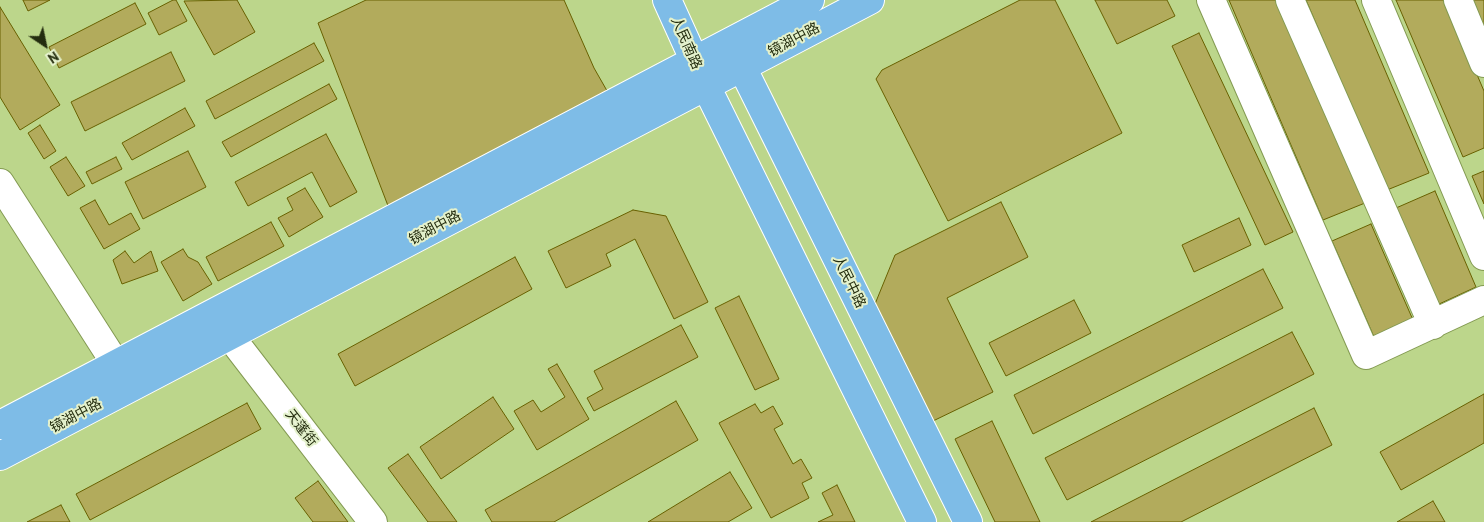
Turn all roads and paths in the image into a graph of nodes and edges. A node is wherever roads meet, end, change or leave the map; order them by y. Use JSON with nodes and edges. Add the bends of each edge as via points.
{"nodes":[{"id":1,"x":667,"y":0,"type":"edge"},
{"id":2,"x":810,"y":0,"type":"edge"},
{"id":3,"x":870,"y":0,"type":"edge"},
{"id":4,"x":1211,"y":0,"type":"edge"},
{"id":5,"x":1290,"y":0,"type":"edge"},
{"id":6,"x":1376,"y":0,"type":"edge"},
{"id":7,"x":1458,"y":0,"type":"edge"},
{"id":8,"x":730,"y":42,"type":"junction"},
{"id":9,"x":694,"y":61,"type":"junction"},
{"id":10,"x":1484,"y":63,"type":"edge"},
{"id":11,"x":742,"y":67,"type":"junction"},
{"id":12,"x":706,"y":86,"type":"junction"},
{"id":13,"x":0,"y":182,"type":"edge"},
{"id":14,"x":1484,"y":256,"type":"edge"},
{"id":15,"x":1484,"y":300,"type":"edge"},
{"id":16,"x":1433,"y":324,"type":"junction"},
{"id":17,"x":229,"y":335,"type":"junction"},
{"id":18,"x":123,"y":376,"type":"junction"},
{"id":19,"x":0,"y":424,"type":"edge"},
{"id":20,"x":0,"y":456,"type":"edge"},
{"id":21,"x":373,"y":522,"type":"edge"},
{"id":22,"x":922,"y":522,"type":"edge"},
{"id":23,"x":968,"y":522,"type":"edge"}],
"edges":[{"from":1,"to":9,"type":"main road","name":"人民南路"},
{"from":2,"to":8,"type":"main road","name":"镜湖中路"},
{"from":3,"to":11,"type":"main road","name":"镜湖中路"},
{"from":4,"to":16,"type":"street","via":[[1366,355]]},
{"from":5,"to":16,"type":"street"},
{"from":6,"to":14,"type":"street"},
{"from":7,"to":10,"type":"street"},
{"from":8,"to":9,"type":"main road","name":"镜湖中路"},
{"from":8,"to":11,"type":"main road","name":"人民中路"},
{"from":9,"to":12,"type":"main road","name":"人民南路"},
{"from":9,"to":18,"type":"main road","name":"镜湖中路"},
{"from":11,"to":12,"type":"main road","name":"镜湖中路"},
{"from":11,"to":23,"type":"main road","name":"人民中路"},
{"from":12,"to":17,"type":"main road","name":"镜湖中路"},
{"from":12,"to":22,"type":"main road"},
{"from":13,"to":18,"type":"street"},
{"from":15,"to":16,"type":"street"},
{"from":17,"to":18,"type":"main road","name":"镜湖中路"},
{"from":17,"to":21,"type":"street","name":"天蓬街"},
{"from":18,"to":19,"type":"main road","name":"镜湖中路"},
{"from":18,"to":20,"type":"main road","name":"镜湖中路"}]}
